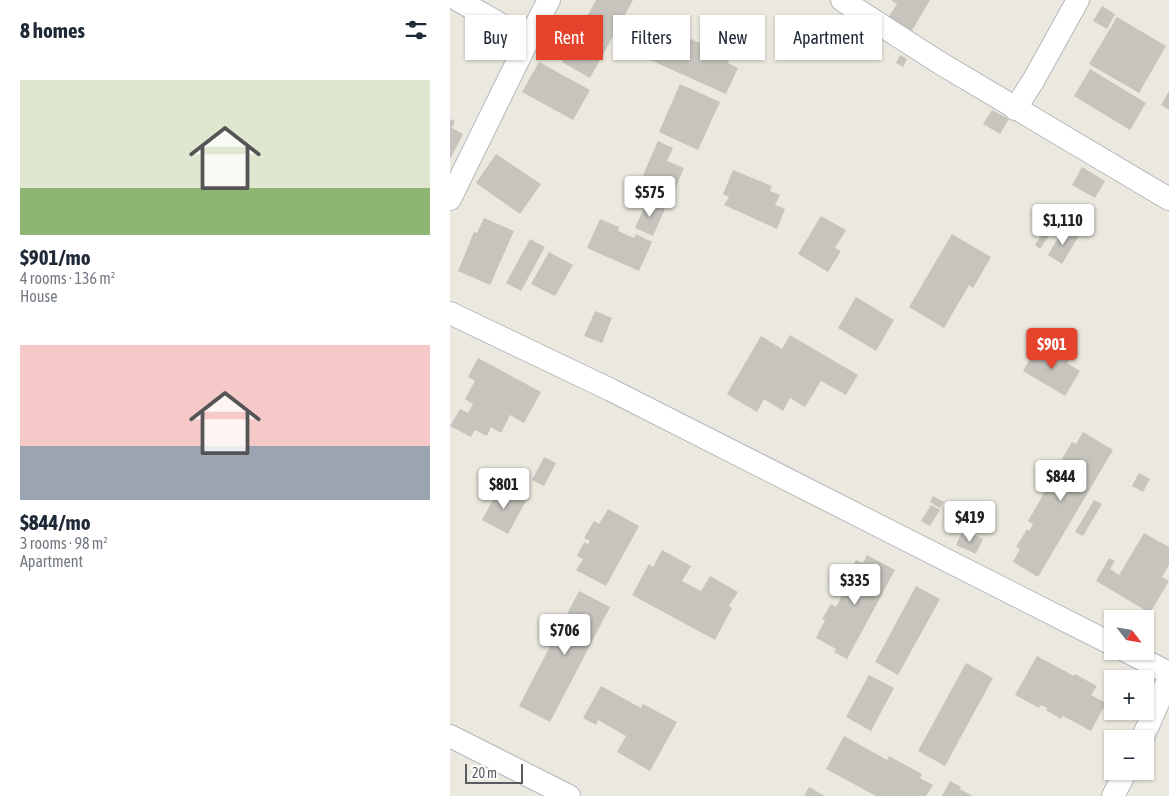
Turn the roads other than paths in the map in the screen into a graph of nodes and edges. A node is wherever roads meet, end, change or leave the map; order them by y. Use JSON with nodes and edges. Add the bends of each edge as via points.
{"nodes":[{"id":1,"x":458,"y":0,"type":"edge"},
{"id":2,"x":549,"y":0,"type":"edge"},
{"id":3,"x":842,"y":0,"type":"edge"},
{"id":4,"x":1078,"y":0,"type":"edge"},
{"id":5,"x":528,"y":40,"type":"junction"},
{"id":6,"x":1015,"y":109,"type":"junction"},
{"id":7,"x":450,"y":199,"type":"edge"},
{"id":8,"x":1169,"y":199,"type":"edge"},
{"id":9,"x":450,"y":313,"type":"edge"},
{"id":10,"x":1104,"y":640,"type":"edge"},
{"id":11,"x":1144,"y":660,"type":"edge"},
{"id":12,"x":1169,"y":673,"type":"edge"},
{"id":13,"x":1169,"y":678,"type":"edge"},
{"id":14,"x":1146,"y":730,"type":"edge"},
{"id":15,"x":450,"y":736,"type":"edge"},
{"id":16,"x":1122,"y":780,"type":"edge"},
{"id":17,"x":569,"y":796,"type":"edge"},
{"id":18,"x":1114,"y":796,"type":"edge"}],
"edges":[{"from":1,"to":5,"type":"street"},
{"from":2,"to":5,"type":"street"},
{"from":3,"to":6,"type":"street"},
{"from":4,"to":6,"type":"street"},
{"from":5,"to":7,"type":"street"},
{"from":6,"to":8,"type":"street"},
{"from":9,"to":10,"type":"street","via":[[611,390]]},
{"from":11,"to":12,"type":"street"},
{"from":13,"to":14,"type":"street"},
{"from":15,"to":17,"type":"street"},
{"from":16,"to":18,"type":"street"}]}
